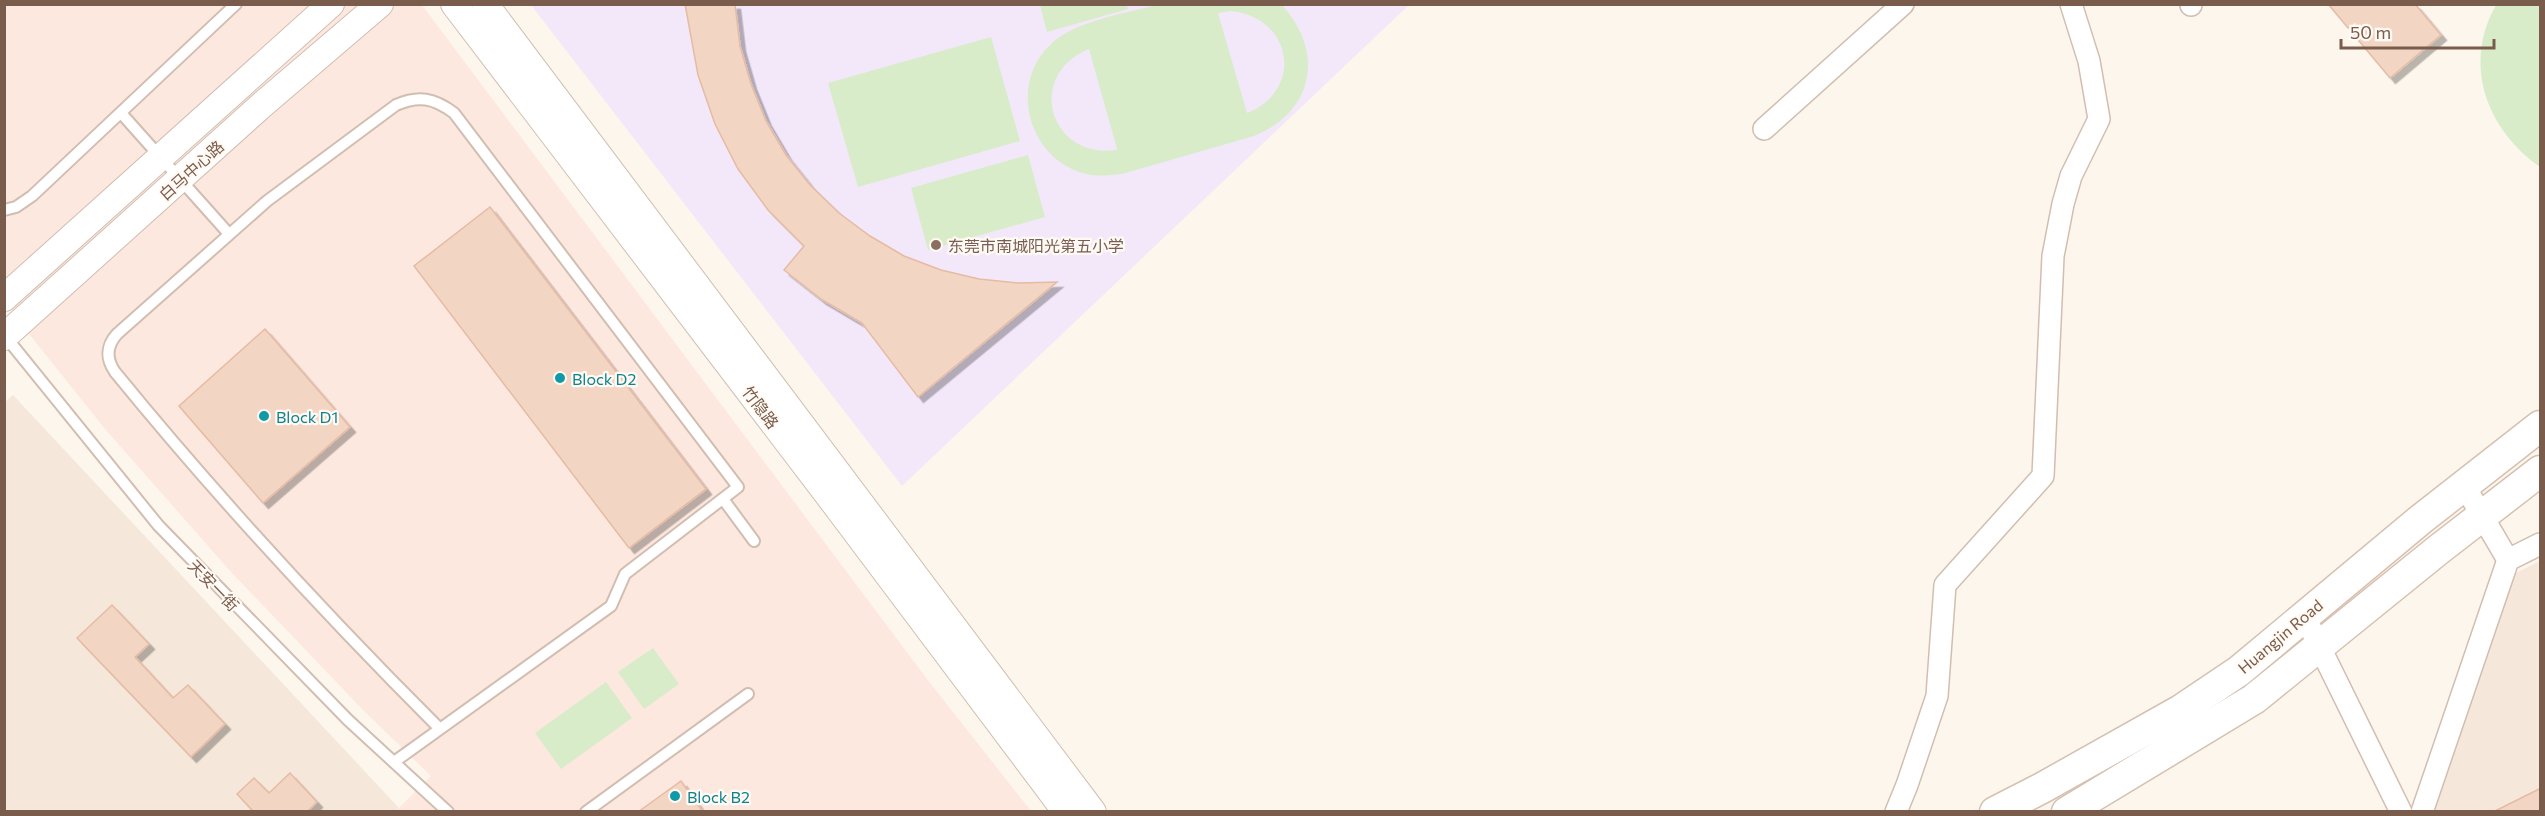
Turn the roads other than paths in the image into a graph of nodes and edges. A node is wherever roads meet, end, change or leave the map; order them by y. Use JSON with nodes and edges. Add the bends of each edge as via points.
{"nodes":[{"id":1,"x":236,"y":4,"type":"edge"},
{"id":2,"x":331,"y":4,"type":"edge"},
{"id":3,"x":380,"y":4,"type":"edge"},
{"id":4,"x":454,"y":4,"type":"edge"},
{"id":5,"x":485,"y":4,"type":"edge"},
{"id":6,"x":1903,"y":4,"type":"edge"},
{"id":7,"x":2071,"y":4,"type":"edge"},
{"id":8,"x":121,"y":113,"type":"junction"},
{"id":9,"x":1764,"y":129,"type":"dead end"},
{"id":10,"x":161,"y":158,"type":"junction"},
{"id":11,"x":180,"y":179,"type":"junction"},
{"id":12,"x":4,"y":210,"type":"edge"},
{"id":13,"x":229,"y":234,"type":"junction"},
{"id":14,"x":4,"y":298,"type":"edge"},
{"id":15,"x":5,"y":337,"type":"edge"},
{"id":16,"x":2541,"y":426,"type":"edge"},
{"id":17,"x":2541,"y":471,"type":"edge"},
{"id":18,"x":2464,"y":485,"type":"junction"},
{"id":19,"x":723,"y":499,"type":"junction"},
{"id":20,"x":2482,"y":516,"type":"junction"},
{"id":21,"x":754,"y":541,"type":"dead end"},
{"id":22,"x":2541,"y":544,"type":"edge"},
{"id":23,"x":2508,"y":560,"type":"junction"},
{"id":24,"x":2304,"y":615,"type":"junction"},
{"id":25,"x":2320,"y":646,"type":"junction"},
{"id":26,"x":748,"y":694,"type":"dead end"},
{"id":27,"x":440,"y":729,"type":"junction"},
{"id":28,"x":394,"y":762,"type":"junction"},
{"id":29,"x":448,"y":812,"type":"edge"},
{"id":30,"x":586,"y":812,"type":"edge"},
{"id":31,"x":1066,"y":812,"type":"edge"},
{"id":32,"x":1093,"y":812,"type":"edge"},
{"id":33,"x":1896,"y":812,"type":"edge"},
{"id":34,"x":1995,"y":812,"type":"edge"},
{"id":35,"x":2067,"y":812,"type":"edge"},
{"id":36,"x":2402,"y":812,"type":"edge"},
{"id":37,"x":2422,"y":812,"type":"edge"}],
"edges":[{"from":1,"to":8,"type":"lane"},
{"from":2,"to":10,"type":"street","name":"白马中心路"},
{"from":3,"to":11,"type":"street","name":"白马中心路"},
{"from":4,"to":31,"type":"street","name":"竹隐路"},
{"from":5,"to":32,"type":"street","name":"竹隐路"},
{"from":6,"to":9,"type":"street"},
{"from":7,"to":33,"type":"street","via":[[2089,61],[2099,119],[2062,204],[2054,256],[2043,476],[1945,585],[1936,696]]},
{"from":8,"to":10,"type":"lane"},
{"from":8,"to":12,"type":"lane","via":[[32,196]]},
{"from":10,"to":11,"type":"lane"},
{"from":10,"to":14,"type":"street","name":"白马中心路"},
{"from":11,"to":13,"type":"lane"},
{"from":11,"to":15,"type":"street","name":"白马中心路"},
{"from":13,"to":19,"type":"lane","via":[[396,105],[426,98],[441,103],[454,113],[738,487]]},
{"from":13,"to":27,"type":"lane","via":[[117,334],[108,348],[110,365],[255,535]]},
{"from":15,"to":28,"type":"lane","name":"天安一街","via":[[158,525],[236,608]]},
{"from":16,"to":18,"type":"main road","name":"Huangjin Road"},
{"from":17,"to":20,"type":"main road","name":"Huangjin Road"},
{"from":18,"to":20,"type":"street"},
{"from":18,"to":24,"type":"main road","name":"Huangjin Road"},
{"from":19,"to":21,"type":"lane"},
{"from":19,"to":27,"type":"lane","via":[[626,574],[611,606]]},
{"from":20,"to":23,"type":"street"},
{"from":20,"to":25,"type":"main road","name":"Huangjin Road"},
{"from":22,"to":23,"type":"street"},
{"from":23,"to":37,"type":"street"},
{"from":24,"to":25,"type":"street"},
{"from":24,"to":34,"type":"main road","name":"Huangjin Road","via":[[2239,671],[2181,710]]},
{"from":25,"to":35,"type":"main road","name":"Huangjin Road","via":[[2254,699]]},
{"from":25,"to":36,"type":"street"},
{"from":26,"to":30,"type":"lane"},
{"from":27,"to":28,"type":"lane"},
{"from":28,"to":29,"type":"lane","name":"天安一街"}]}
